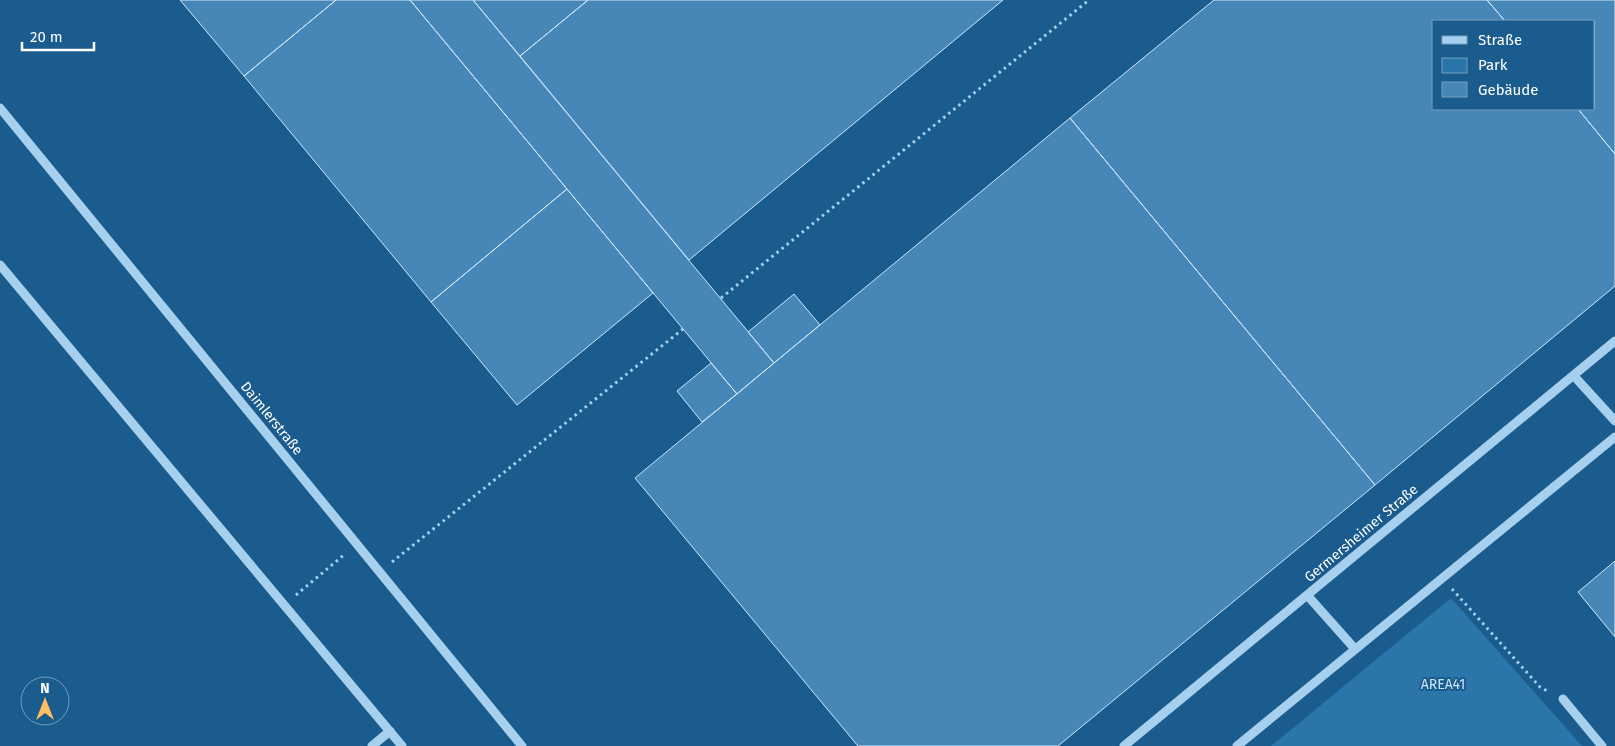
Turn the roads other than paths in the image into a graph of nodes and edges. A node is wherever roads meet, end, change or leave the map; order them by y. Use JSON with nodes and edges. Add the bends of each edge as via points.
{"nodes":[{"id":1,"x":0,"y":108,"type":"edge"},
{"id":2,"x":0,"y":266,"type":"edge"},
{"id":3,"x":1615,"y":342,"type":"edge"},
{"id":4,"x":1574,"y":376,"type":"junction"},
{"id":5,"x":1615,"y":421,"type":"edge"},
{"id":6,"x":1615,"y":436,"type":"edge"},
{"id":7,"x":1307,"y":595,"type":"junction"},
{"id":8,"x":1355,"y":649,"type":"junction"},
{"id":9,"x":1563,"y":699,"type":"road end"},
{"id":10,"x":390,"y":731,"type":"junction"},
{"id":11,"x":372,"y":746,"type":"edge"},
{"id":12,"x":402,"y":746,"type":"edge"},
{"id":13,"x":522,"y":746,"type":"edge"},
{"id":14,"x":1124,"y":746,"type":"edge"},
{"id":15,"x":1237,"y":746,"type":"edge"},
{"id":16,"x":1602,"y":746,"type":"edge"}],
"edges":[{"from":1,"to":13,"type":"lane","name":"Daimlerstraße"},
{"from":2,"to":10,"type":"lane"},
{"from":3,"to":4,"type":"lane","name":"Germersheimer Straße"},
{"from":4,"to":5,"type":"lane"},
{"from":4,"to":7,"type":"lane","name":"Germersheimer Straße"},
{"from":6,"to":8,"type":"lane"},
{"from":7,"to":8,"type":"lane"},
{"from":7,"to":14,"type":"lane","name":"Germersheimer Straße"},
{"from":8,"to":15,"type":"lane"},
{"from":9,"to":16,"type":"lane"},
{"from":10,"to":11,"type":"lane"},
{"from":10,"to":12,"type":"lane"}]}
